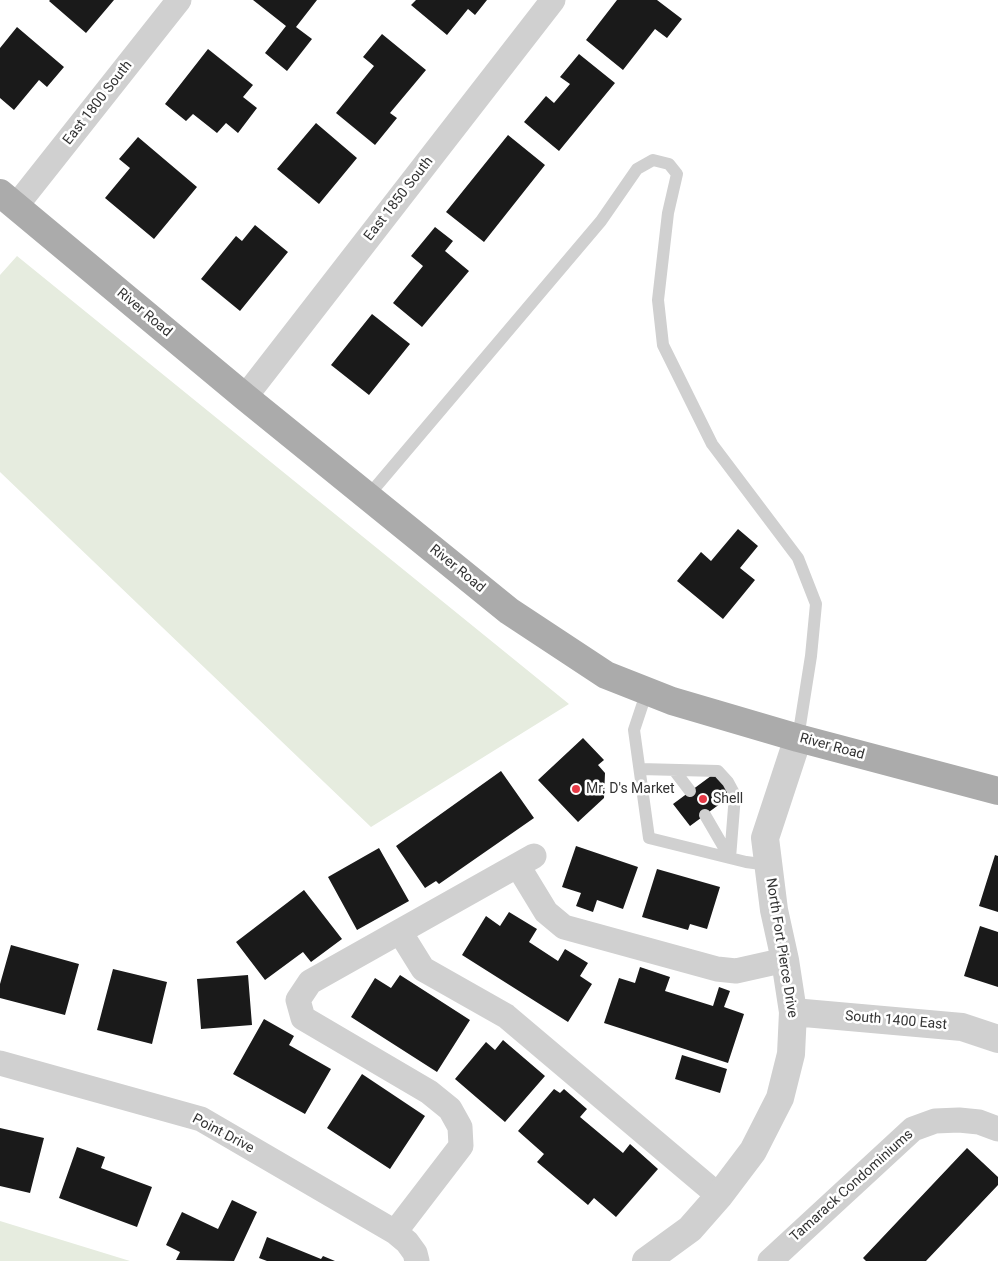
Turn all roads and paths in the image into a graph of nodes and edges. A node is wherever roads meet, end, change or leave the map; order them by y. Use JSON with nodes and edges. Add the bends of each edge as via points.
{"nodes":[{"id":1,"x":179,"y":0,"type":"edge"},
{"id":2,"x":553,"y":0,"type":"edge"},
{"id":3,"x":8,"y":200,"type":"edge"},
{"id":4,"x":245,"y":397,"type":"junction"},
{"id":5,"x":368,"y":496,"type":"junction"},
{"id":6,"x":647,"y":691,"type":"junction"},
{"id":7,"x":798,"y":738,"type":"junction"},
{"id":8,"x":640,"y":768,"type":"junction"},
{"id":9,"x":674,"y":770,"type":"junction"},
{"id":10,"x":998,"y":791,"type":"edge"},
{"id":11,"x":690,"y":792,"type":"dead end"},
{"id":12,"x":705,"y":815,"type":"dead end"},
{"id":13,"x":730,"y":858,"type":"junction"},
{"id":14,"x":769,"y":865,"type":"junction"},
{"id":15,"x":400,"y":932,"type":"junction"},
{"id":16,"x":785,"y":960,"type":"junction"},
{"id":17,"x":793,"y":1012,"type":"junction"},
{"id":18,"x":998,"y":1039,"type":"edge"},
{"id":19,"x":0,"y":1062,"type":"edge"},
{"id":20,"x":998,"y":1129,"type":"edge"},
{"id":21,"x":719,"y":1196,"type":"junction"},
{"id":22,"x":395,"y":1232,"type":"junction"},
{"id":23,"x":417,"y":1261,"type":"edge"},
{"id":24,"x":646,"y":1261,"type":"edge"},
{"id":25,"x":770,"y":1261,"type":"edge"}],
"edges":[{"from":1,"to":3,"type":"street","name":"East 1800 South"},
{"from":2,"to":4,"type":"street","name":"East 1850 South"},
{"from":3,"to":4,"type":"main road","name":"River Road"},
{"from":4,"to":5,"type":"main road","name":"River Road"},
{"from":5,"to":6,"type":"main road","name":"River Road","via":[[510,611],[606,675]]},
{"from":5,"to":7,"type":"lane","via":[[601,221],[637,169],[653,160],[669,164],[677,174],[668,213],[658,300],[663,345],[712,444],[798,558],[816,604]]},
{"from":6,"to":7,"type":"main road","name":"River Road"},
{"from":6,"to":8,"type":"lane","via":[[634,730]]},
{"from":7,"to":10,"type":"main road","name":"River Road"},
{"from":7,"to":14,"type":"street","name":"North Fort Pierce Drive","via":[[766,838]]},
{"from":8,"to":9,"type":"lane"},
{"from":8,"to":13,"type":"lane","via":[[648,838]]},
{"from":9,"to":11,"type":"lane"},
{"from":9,"to":13,"type":"lane","via":[[718,770],[728,782],[735,795]]},
{"from":12,"to":13,"type":"lane"},
{"from":13,"to":14,"type":"lane"},
{"from":14,"to":16,"type":"street","name":"North Fort Pierce Drive","via":[[774,910]]},
{"from":15,"to":16,"type":"street","via":[[526,861],[546,912],[564,927],[716,969],[736,971]]},
{"from":15,"to":21,"type":"street","via":[[423,969],[506,1016]]},
{"from":15,"to":22,"type":"street","via":[[310,982],[298,1000],[303,1018],[429,1092],[450,1109],[460,1127],[462,1146]]},
{"from":16,"to":17,"type":"street","name":"North Fort Pierce Drive"},
{"from":17,"to":18,"type":"street","name":"South 1400 East","via":[[962,1027]]},
{"from":17,"to":21,"type":"street","name":"North Fort Pierce Drive","via":[[791,1054],[780,1098],[753,1151]]},
{"from":19,"to":22,"type":"street","name":"Point Drive","via":[[201,1119]]},
{"from":20,"to":25,"type":"street","name":"Tamarack Condominiums","via":[[979,1122],[958,1120],[936,1121],[913,1129]]},
{"from":21,"to":24,"type":"street","name":"North Fort Pierce Drive","via":[[690,1229]]},
{"from":22,"to":23,"type":"street","name":"Point Drive","via":[[407,1242]]}]}
